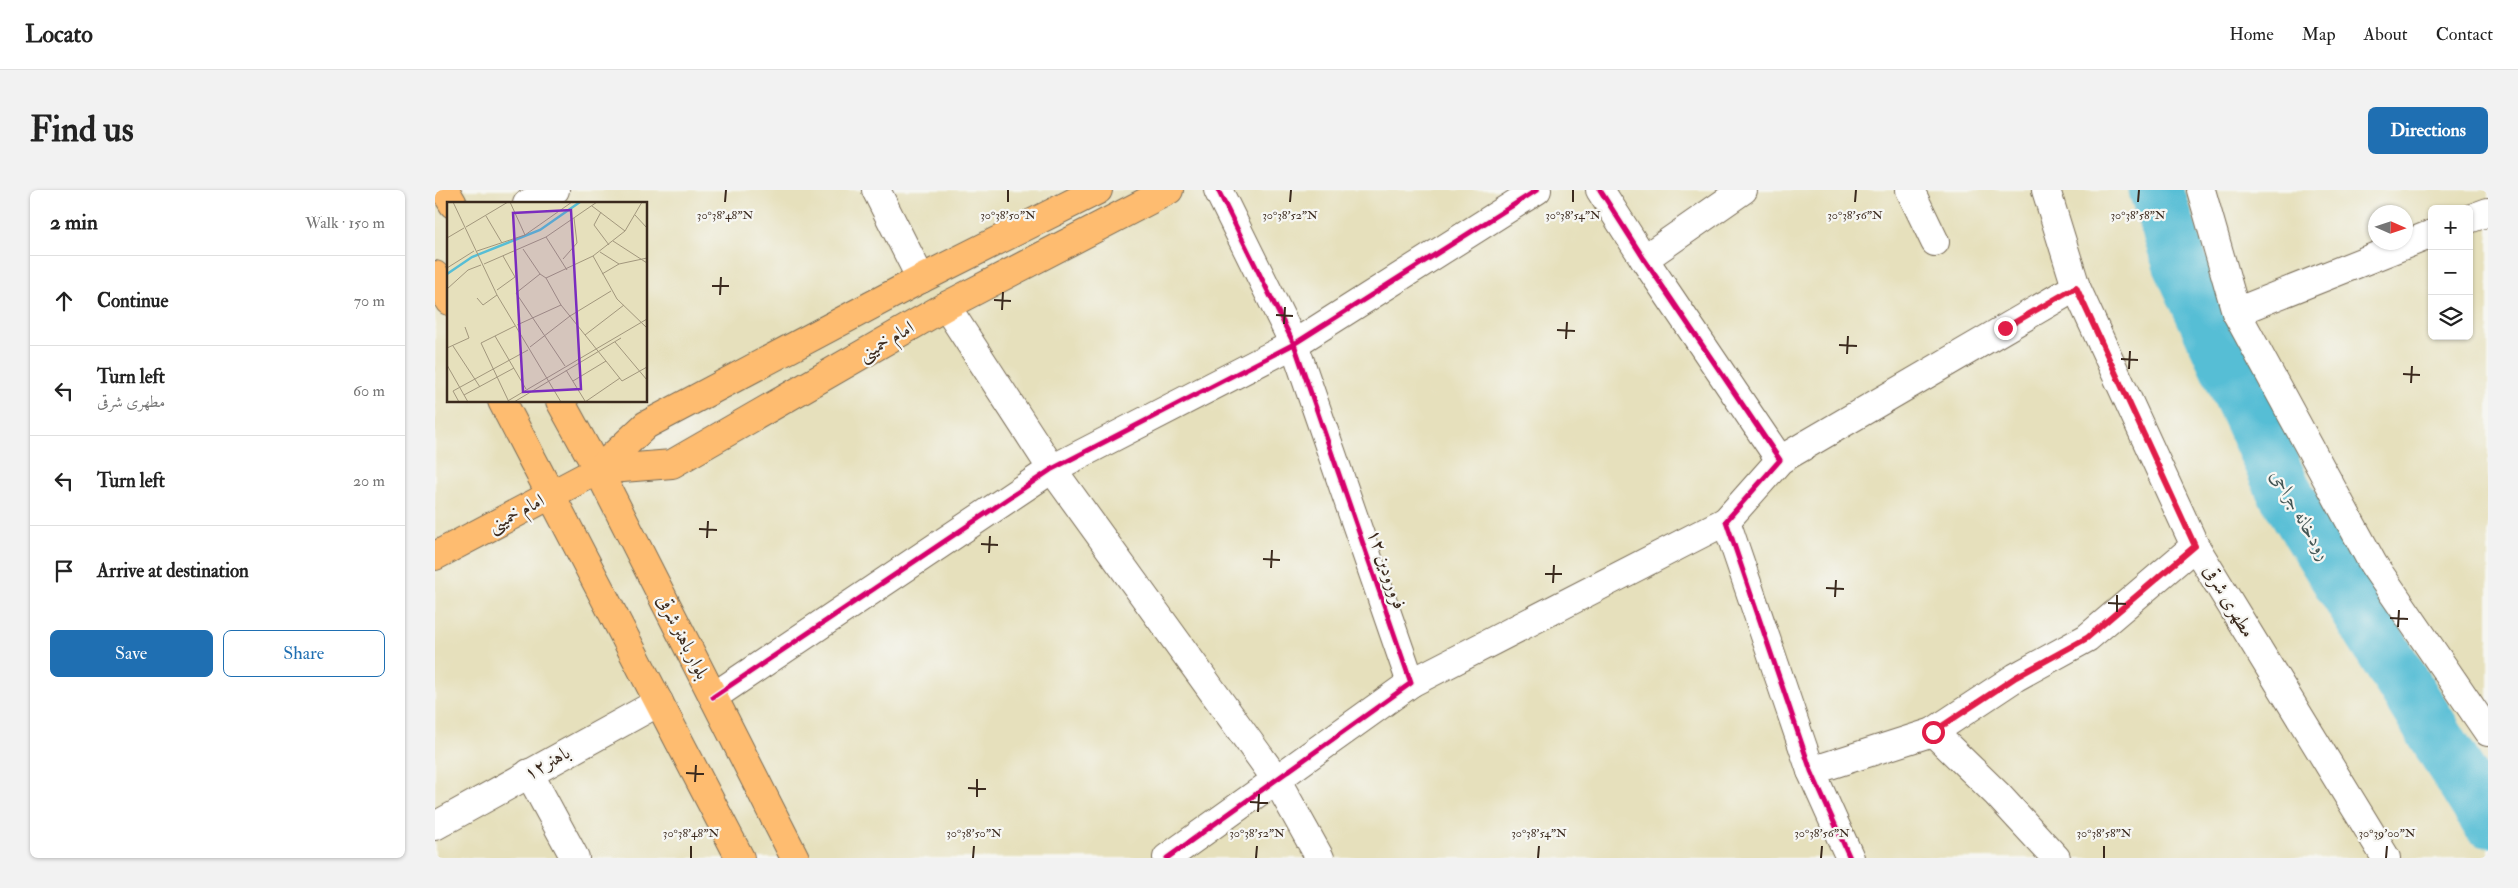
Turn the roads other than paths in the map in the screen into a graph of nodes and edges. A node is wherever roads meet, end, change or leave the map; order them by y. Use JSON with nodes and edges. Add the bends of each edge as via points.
{"nodes":[{"id":1,"x":445,"y":190,"type":"edge"},
{"id":2,"x":555,"y":190,"type":"edge"},
{"id":3,"x":876,"y":190,"type":"edge"},
{"id":4,"x":1098,"y":190,"type":"edge"},
{"id":5,"x":1169,"y":190,"type":"edge"},
{"id":6,"x":1218,"y":190,"type":"edge"},
{"id":7,"x":1537,"y":190,"type":"edge"},
{"id":8,"x":1600,"y":190,"type":"edge"},
{"id":9,"x":1743,"y":190,"type":"edge"},
{"id":10,"x":1910,"y":190,"type":"edge"},
{"id":11,"x":2046,"y":190,"type":"edge"},
{"id":12,"x":2201,"y":190,"type":"edge"},
{"id":13,"x":452,"y":202,"type":"edge"},
{"id":14,"x":531,"y":202,"type":"edge"},
{"id":15,"x":2488,"y":212,"type":"edge"},
{"id":16,"x":2473,"y":218,"type":"edge"},
{"id":17,"x":2428,"y":236,"type":"edge"},
{"id":18,"x":1935,"y":242,"type":"dead end"},
{"id":19,"x":1644,"y":259,"type":"junction"},
{"id":20,"x":435,"y":275,"type":"edge"},
{"id":21,"x":921,"y":280,"type":"junction"},
{"id":22,"x":2076,"y":287,"type":"junction"},
{"id":23,"x":447,"y":297,"type":"edge"},
{"id":24,"x":946,"y":306,"type":"junction"},
{"id":25,"x":2236,"y":312,"type":"junction"},
{"id":26,"x":1294,"y":344,"type":"junction"},
{"id":27,"x":504,"y":402,"type":"edge"},
{"id":28,"x":562,"y":402,"type":"edge"},
{"id":29,"x":1781,"y":460,"type":"junction"},
{"id":30,"x":1052,"y":469,"type":"junction"},
{"id":31,"x":598,"y":470,"type":"junction"},
{"id":32,"x":552,"y":494,"type":"junction"},
{"id":33,"x":1726,"y":521,"type":"junction"},
{"id":34,"x":2195,"y":546,"type":"junction"},
{"id":35,"x":435,"y":556,"type":"edge"},
{"id":36,"x":1411,"y":682,"type":"junction"},
{"id":37,"x":713,"y":697,"type":"junction"},
{"id":38,"x":659,"y":702,"type":"junction"},
{"id":39,"x":1933,"y":732,"type":"junction"},
{"id":40,"x":2488,"y":732,"type":"edge"},
{"id":41,"x":1811,"y":771,"type":"junction"},
{"id":42,"x":529,"y":773,"type":"junction"},
{"id":43,"x":1276,"y":779,"type":"junction"},
{"id":44,"x":435,"y":826,"type":"edge"},
{"id":45,"x":575,"y":858,"type":"edge"},
{"id":46,"x":740,"y":858,"type":"edge"},
{"id":47,"x":795,"y":858,"type":"edge"},
{"id":48,"x":1167,"y":858,"type":"edge"},
{"id":49,"x":1320,"y":858,"type":"edge"},
{"id":50,"x":1850,"y":858,"type":"edge"},
{"id":51,"x":2056,"y":858,"type":"edge"},
{"id":52,"x":2386,"y":858,"type":"edge"}],
"edges":[{"from":1,"to":13,"type":"main road"},
{"from":2,"to":14,"type":"street"},
{"from":3,"to":21,"type":"street"},
{"from":4,"to":21,"type":"main road","name":"امام خمینی"},
{"from":5,"to":24,"type":"main road","name":"امام خمینی"},
{"from":6,"to":26,"type":"street","name":"۱۲ فرورودین"},
{"from":7,"to":26,"type":"street"},
{"from":8,"to":19,"type":"street"},
{"from":9,"to":19,"type":"street"},
{"from":10,"to":18,"type":"street"},
{"from":11,"to":22,"type":"street","name":"مطهری شرقی"},
{"from":12,"to":25,"type":"street"},
{"from":15,"to":16,"type":"street"},
{"from":17,"to":25,"type":"street"},
{"from":19,"to":29,"type":"street"},
{"from":20,"to":23,"type":"main road"},
{"from":21,"to":31,"type":"main road","name":"امام خمینی","via":[[647,425]]},
{"from":22,"to":29,"type":"street"},
{"from":22,"to":34,"type":"street","name":"مطهری شرقی"},
{"from":24,"to":30,"type":"street"},
{"from":24,"to":31,"type":"main road","name":"امام خمینی","via":[[672,464]]},
{"from":25,"to":40,"type":"street","via":[[2373,564]]},
{"from":26,"to":30,"type":"street"},
{"from":26,"to":36,"type":"street","name":"۱۲ فرورودین"},
{"from":27,"to":32,"type":"main road"},
{"from":28,"to":31,"type":"main road","name":"بلوار باهنر شرقی"},
{"from":29,"to":33,"type":"street"},
{"from":30,"to":37,"type":"street"},
{"from":30,"to":43,"type":"street"},
{"from":31,"to":32,"type":"main road","name":"امام خمینی"},
{"from":31,"to":37,"type":"main road","name":"بلوار باهنر شرقی"},
{"from":32,"to":35,"type":"main road","name":"امام خمینی"},
{"from":32,"to":38,"type":"main road"},
{"from":33,"to":36,"type":"street"},
{"from":33,"to":41,"type":"street"},
{"from":34,"to":39,"type":"street","via":[[2087,638],[2016,677]]},
{"from":34,"to":52,"type":"street","name":"مطهری شرقی"},
{"from":36,"to":43,"type":"street"},
{"from":37,"to":47,"type":"main road","name":"بلوار باهنر شرقی"},
{"from":38,"to":42,"type":"street","name":"باهنر۱۲"},
{"from":38,"to":46,"type":"main road"},
{"from":39,"to":41,"type":"street"},
{"from":39,"to":51,"type":"street"},
{"from":41,"to":50,"type":"street"},
{"from":42,"to":44,"type":"street","name":"باهنر۱۲"},
{"from":42,"to":45,"type":"street"},
{"from":43,"to":48,"type":"street"},
{"from":43,"to":49,"type":"street"}]}
